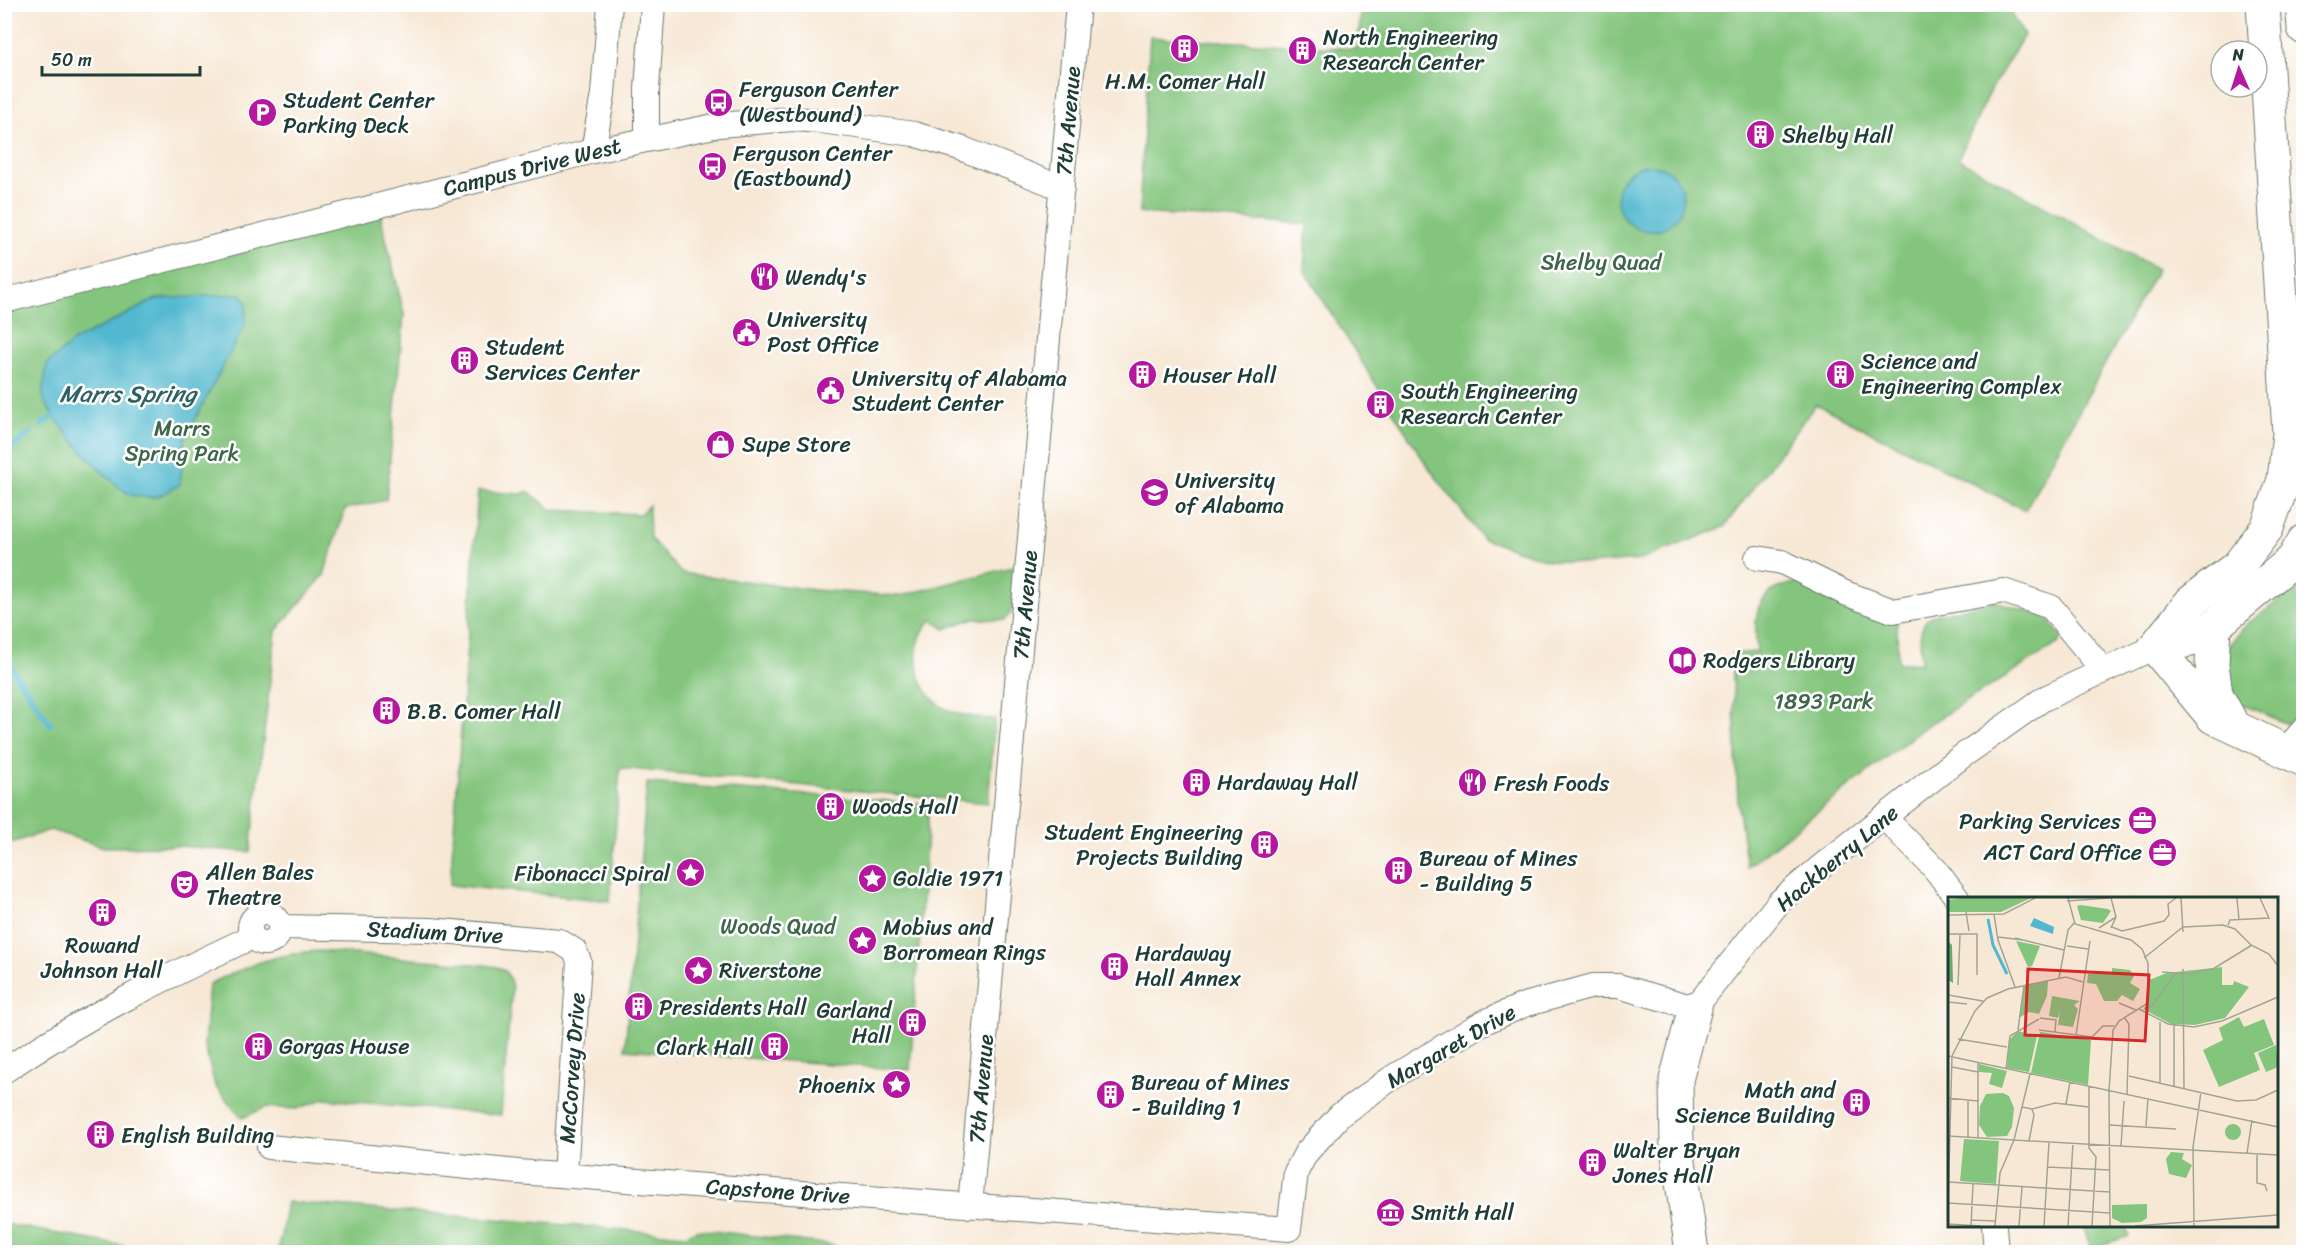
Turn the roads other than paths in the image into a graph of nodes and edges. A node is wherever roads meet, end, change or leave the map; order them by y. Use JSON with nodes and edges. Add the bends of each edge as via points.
{"nodes":[{"id":1,"x":610,"y":4,"type":"edge"},
{"id":2,"x":653,"y":4,"type":"edge"},
{"id":3,"x":1078,"y":4,"type":"edge"},
{"id":4,"x":2263,"y":4,"type":"edge"},
{"id":5,"x":2302,"y":4,"type":"edge"},
{"id":6,"x":2304,"y":28,"type":"edge"},
{"id":7,"x":647,"y":138,"type":"junction"},
{"id":8,"x":593,"y":151,"type":"junction"},
{"id":9,"x":1062,"y":188,"type":"junction"},
{"id":10,"x":4,"y":301,"type":"edge"},
{"id":11,"x":2304,"y":541,"type":"edge"},
{"id":12,"x":1757,"y":558,"type":"dead end"},
{"id":13,"x":2214,"y":626,"type":"junction"},
{"id":14,"x":2155,"y":647,"type":"junction"},
{"id":15,"x":2103,"y":670,"type":"junction"},
{"id":16,"x":2234,"y":726,"type":"junction"},
{"id":17,"x":2297,"y":746,"type":"edge"},
{"id":18,"x":1884,"y":817,"type":"junction"},
{"id":19,"x":1956,"y":897,"type":"edge"},
{"id":20,"x":579,"y":961,"type":"joint"},
{"id":21,"x":1695,"y":1008,"type":"junction"},
{"id":22,"x":4,"y":1071,"type":"edge"},
{"id":23,"x":269,"y":1147,"type":"dead end"},
{"id":24,"x":565,"y":1175,"type":"junction"},
{"id":25,"x":970,"y":1206,"type":"junction"},
{"id":26,"x":1994,"y":1227,"type":"edge"},
{"id":27,"x":1289,"y":1229,"type":"joint"},
{"id":28,"x":1692,"y":1252,"type":"edge"},
{"id":29,"x":1996,"y":1252,"type":"edge"}],
"edges":[{"from":1,"to":8,"type":"street","via":[[603,98]]},
{"from":2,"to":7,"type":"street"},
{"from":3,"to":9,"type":"street","name":"7th Avenue"},
{"from":4,"to":14,"type":"street","name":"Hackberry Lane","via":[[2289,433],[2284,480],[2267,528],[2238,566],[2192,602]]},
{"from":5,"to":6,"type":"street"},
{"from":7,"to":8,"type":"street","name":"Campus Drive West"},
{"from":7,"to":9,"type":"street","name":"Campus Drive West","via":[[751,121],[821,121],[914,134],[973,152]]},
{"from":8,"to":10,"type":"street","name":"Campus Drive West"},
{"from":9,"to":25,"type":"street","name":"7th Avenue"},
{"from":11,"to":13,"type":"street","name":"Hackberry Lane","via":[[2293,560]]},
{"from":12,"to":15,"type":"street","via":[[1782,562],[1893,611],[2003,591],[2013,594],[2051,607]]},
{"from":13,"to":14,"type":"street","name":"Hackberry Lane","via":[[2200,638]]},
{"from":13,"to":16,"type":"street","via":[[2212,664],[2216,694]]},
{"from":14,"to":15,"type":"street","name":"Hackberry Lane"},
{"from":14,"to":16,"type":"street","via":[[2213,717]]},
{"from":15,"to":18,"type":"street","name":"Hackberry Lane","via":[[2043,699]]},
{"from":16,"to":17,"type":"street"},
{"from":18,"to":19,"type":"street","via":[[1935,869]]},
{"from":18,"to":21,"type":"street","name":"Hackberry Lane","via":[[1779,902]]},
{"from":20,"to":22,"type":"street","name":"Stadium Drive","via":[[575,951],[559,941],[430,930],[280,927],[276,918],[263,913],[249,927],[252,937],[51,1039]]},
{"from":20,"to":24,"type":"street","name":"McCorvey Drive"},
{"from":21,"to":27,"type":"street","name":"Margaret Drive","via":[[1618,986],[1593,986],[1524,1005],[1482,1023],[1393,1077],[1340,1115],[1306,1153],[1296,1172]]},
{"from":21,"to":28,"type":"street","name":"Hackberry Lane","via":[[1676,1080],[1677,1147]]},
{"from":23,"to":24,"type":"street","name":"Capstone Drive"},
{"from":24,"to":25,"type":"street","name":"Capstone Drive"},
{"from":25,"to":27,"type":"street","name":"Capstone Drive"},
{"from":26,"to":29,"type":"street"}]}
